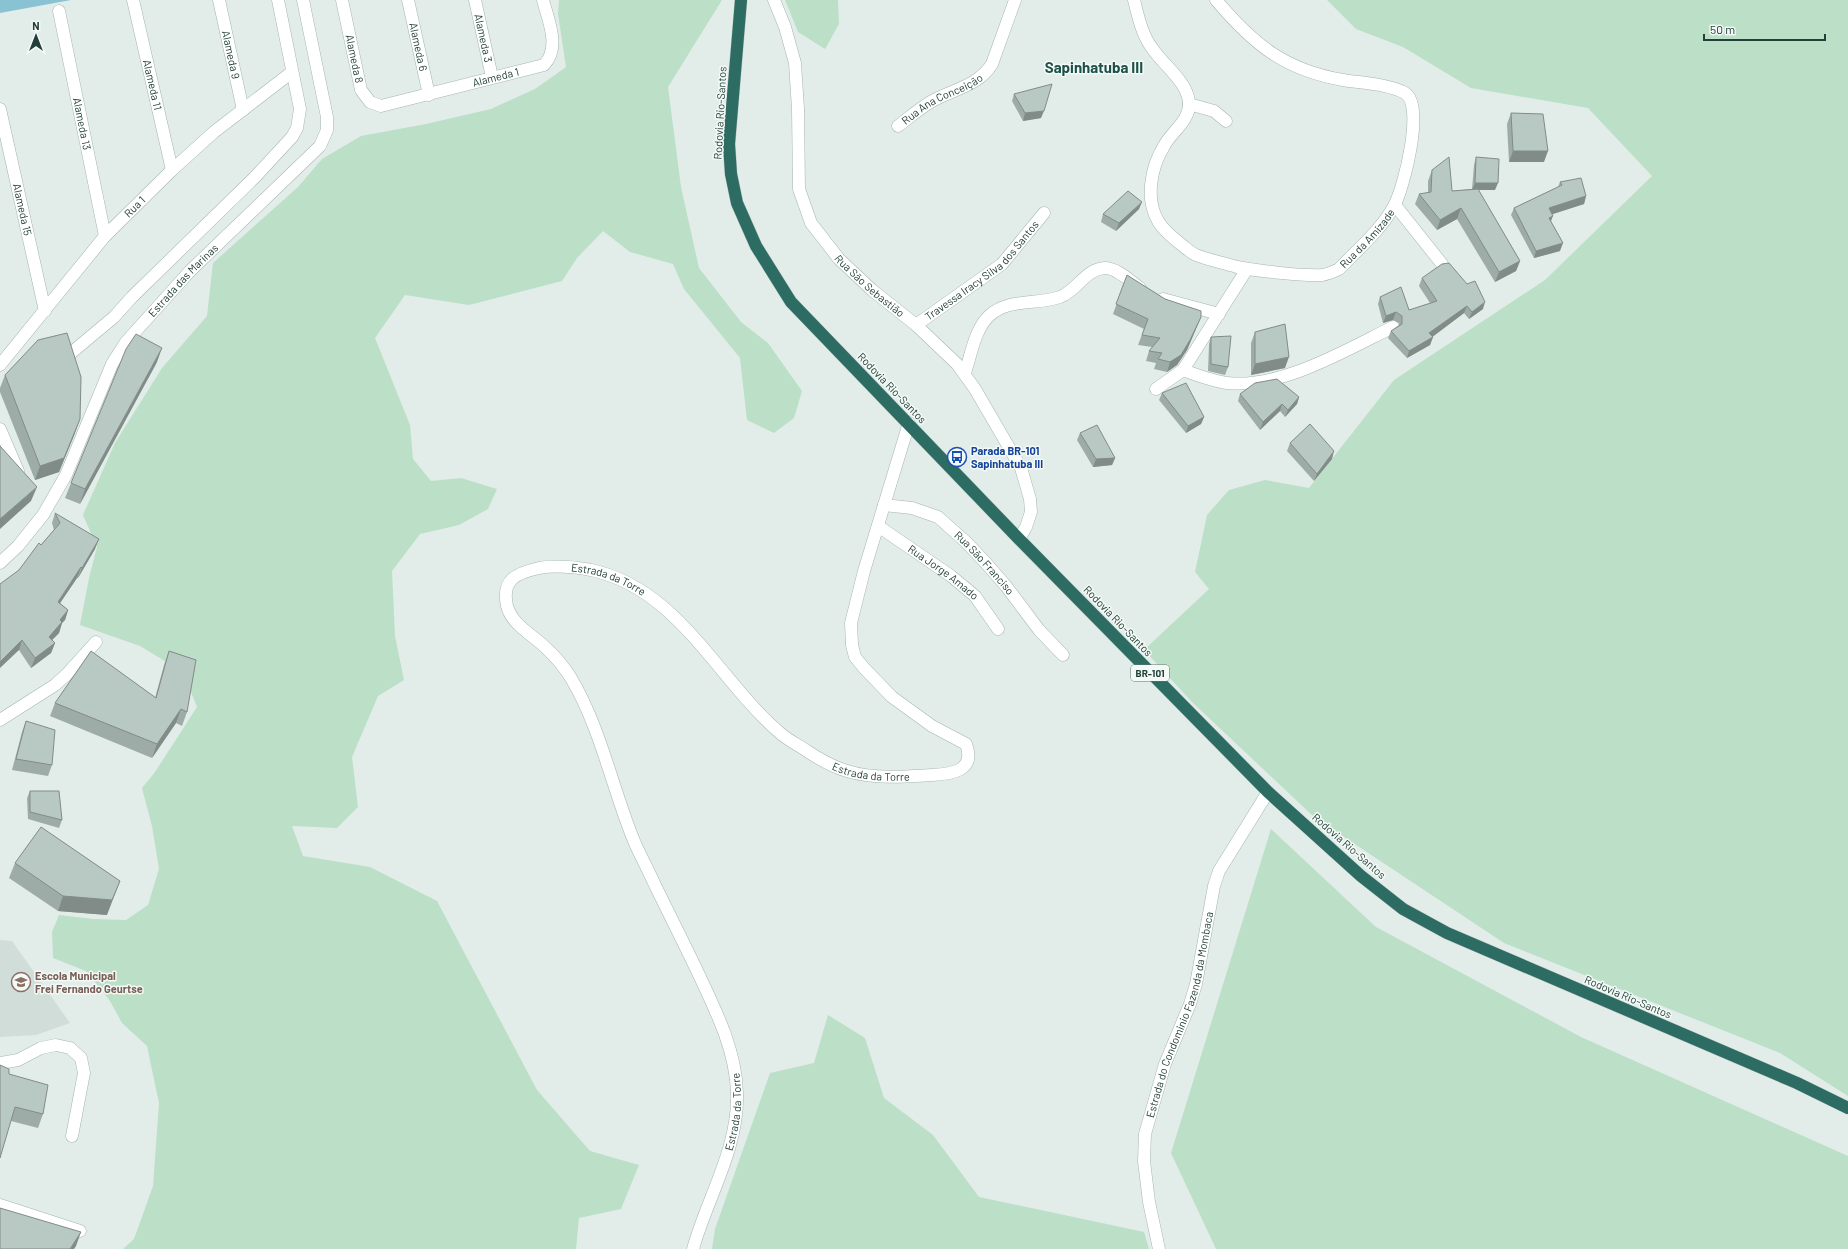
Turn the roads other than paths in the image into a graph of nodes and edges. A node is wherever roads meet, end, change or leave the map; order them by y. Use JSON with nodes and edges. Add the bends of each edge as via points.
{"nodes":[{"id":1,"x":133,"y":0,"type":"edge"},
{"id":2,"x":219,"y":0,"type":"edge"},
{"id":3,"x":278,"y":0,"type":"edge"},
{"id":4,"x":304,"y":0,"type":"edge"},
{"id":5,"x":342,"y":0,"type":"edge"},
{"id":6,"x":408,"y":0,"type":"edge"},
{"id":7,"x":474,"y":0,"type":"edge"},
{"id":8,"x":543,"y":0,"type":"edge"},
{"id":9,"x":741,"y":0,"type":"edge"},
{"id":10,"x":774,"y":0,"type":"edge"},
{"id":11,"x":1015,"y":0,"type":"edge"},
{"id":12,"x":1134,"y":0,"type":"edge"},
{"id":13,"x":1216,"y":0,"type":"edge"},
{"id":14,"x":59,"y":11,"type":"dead end"},
{"id":15,"x":292,"y":72,"type":"junction"},
{"id":16,"x":492,"y":77,"type":"junction"},
{"id":17,"x":429,"y":95,"type":"junction"},
{"id":18,"x":1189,"y":104,"type":"junction"},
{"id":19,"x":381,"y":106,"type":"joint"},
{"id":20,"x":0,"y":109,"type":"edge"},
{"id":21,"x":243,"y":110,"type":"junction"},
{"id":22,"x":1226,"y":122,"type":"dead end"},
{"id":23,"x":898,"y":126,"type":"dead end"},
{"id":24,"x":172,"y":170,"type":"junction"},
{"id":25,"x":1395,"y":205,"type":"junction"},
{"id":26,"x":1044,"y":213,"type":"dead end"},
{"id":27,"x":106,"y":236,"type":"junction"},
{"id":28,"x":1442,"y":264,"type":"edge"},
{"id":29,"x":1247,"y":269,"type":"junction"},
{"id":30,"x":45,"y":311,"type":"junction"},
{"id":31,"x":1219,"y":314,"type":"junction"},
{"id":32,"x":916,"y":325,"type":"junction"},
{"id":33,"x":1393,"y":327,"type":"dead end"},
{"id":34,"x":71,"y":353,"type":"edge"},
{"id":35,"x":0,"y":365,"type":"edge"},
{"id":36,"x":1183,"y":370,"type":"junction"},
{"id":37,"x":965,"y":374,"type":"junction"},
{"id":38,"x":1156,"y":389,"type":"dead end"},
{"id":39,"x":909,"y":424,"type":"junction"},
{"id":40,"x":0,"y":430,"type":"edge"},
{"id":41,"x":18,"y":471,"type":"edge"},
{"id":42,"x":884,"y":505,"type":"junction"},
{"id":43,"x":878,"y":526,"type":"junction"},
{"id":44,"x":1019,"y":539,"type":"junction"},
{"id":45,"x":0,"y":563,"type":"edge"},
{"id":46,"x":998,"y":629,"type":"dead end"},
{"id":47,"x":96,"y":642,"type":"dead end"},
{"id":48,"x":1063,"y":654,"type":"dead end"},
{"id":49,"x":0,"y":720,"type":"edge"},
{"id":50,"x":1268,"y":792,"type":"junction"},
{"id":51,"x":0,"y":1063,"type":"edge"},
{"id":52,"x":1848,"y":1108,"type":"edge"},
{"id":53,"x":72,"y":1136,"type":"dead end"},
{"id":54,"x":0,"y":1205,"type":"edge"},
{"id":55,"x":80,"y":1231,"type":"edge"},
{"id":56,"x":693,"y":1249,"type":"edge"},
{"id":57,"x":1159,"y":1249,"type":"edge"}],
"edges":[{"from":1,"to":24,"type":"street","name":"Alameda 11"},
{"from":2,"to":21,"type":"street","name":"Alameda 9"},
{"from":3,"to":15,"type":"street"},
{"from":4,"to":45,"type":"street","name":"Estrada das Marinas","via":[[327,117],[327,130],[320,146],[190,271],[126,342],[112,364],[66,475],[43,515],[18,546]]},
{"from":5,"to":19,"type":"street","name":"Alameda 8","via":[[361,90],[370,102]]},
{"from":6,"to":17,"type":"street","name":"Alameda 6"},
{"from":7,"to":16,"type":"street","name":"Alameda 3"},
{"from":8,"to":16,"type":"street","name":"Alameda 1","via":[[552,36],[553,49],[548,60],[538,68]]},
{"from":9,"to":39,"type":"highway","name":"Rodovia Rio-Santos","number":"BR-101","via":[[729,144],[731,174],[737,203],[756,246],[791,302]]},
{"from":10,"to":32,"type":"street","name":"Rua São Sebastião","via":[[795,63],[799,189],[811,223],[839,259],[872,290]]},
{"from":11,"to":23,"type":"street","name":"Rua Ana Conceição","via":[[986,74],[975,82],[928,104]]},
{"from":12,"to":18,"type":"street","via":[[1151,47],[1181,83]]},
{"from":13,"to":25,"type":"street","name":"Rua da Amizade","via":[[1230,17],[1281,60],[1323,76],[1392,88],[1405,93],[1412,103],[1413,116],[1407,168]]},
{"from":14,"to":27,"type":"street","name":"Alameda 13"},
{"from":15,"to":21,"type":"street","name":"Rua 1"},
{"from":15,"to":34,"type":"street","via":[[300,117],[298,128],[292,137],[114,317]]},
{"from":16,"to":17,"type":"street","name":"Alameda 1"},
{"from":17,"to":19,"type":"street","name":"Alameda 1"},
{"from":18,"to":22,"type":"street","via":[[1214,111]]},
{"from":18,"to":29,"type":"street","name":"Rua da Amizade","via":[[1185,118],[1161,151],[1152,177],[1151,197],[1158,221],[1172,238],[1195,254]]},
{"from":20,"to":30,"type":"street","name":"Alameda 15"},
{"from":21,"to":24,"type":"street","name":"Rua 1"},
{"from":24,"to":27,"type":"street","name":"Rua 1"},
{"from":25,"to":28,"type":"street"},
{"from":25,"to":29,"type":"street","name":"Rua da Amizade","via":[[1379,228],[1338,269],[1330,273]]},
{"from":26,"to":32,"type":"street","name":"Travessa Iracy Silva dos Santos","via":[[1002,264]]},
{"from":27,"to":30,"type":"street","name":"Rua 1"},
{"from":29,"to":31,"type":"street"},
{"from":30,"to":35,"type":"street","name":"Rua 1"},
{"from":31,"to":36,"type":"street"},
{"from":31,"to":37,"type":"street","via":[[1159,298],[1116,271],[1108,268],[1098,269],[1092,271],[1061,297],[1002,307],[989,315],[975,342]]},
{"from":32,"to":37,"type":"street","name":"Rua São Sebastião"},
{"from":33,"to":36,"type":"street","via":[[1314,366],[1284,376],[1245,383],[1227,383]]},
{"from":36,"to":38,"type":"street"},
{"from":37,"to":44,"type":"street","name":"Rua São Sebastião","via":[[1021,468],[1031,512]]},
{"from":39,"to":42,"type":"street","name":"Estrada da Torre"},
{"from":39,"to":44,"type":"highway","name":"Rodovia Rio-Santos","number":"BR-101"},
{"from":40,"to":41,"type":"street"},
{"from":42,"to":43,"type":"street","name":"Estrada da Torre"},
{"from":42,"to":48,"type":"street","name":"Rua São Franciso","via":[[912,508],[938,517],[985,562],[1039,630]]},
{"from":43,"to":46,"type":"street","name":"Rua Jorge Amado","via":[[970,592]]},
{"from":43,"to":56,"type":"street","name":"Estrada da Torre","via":[[851,623],[855,657],[892,698],[932,726],[966,744],[969,757],[966,764],[962,769],[947,774],[881,776],[848,772],[820,759],[776,729],[750,703],[691,633],[647,595],[609,574],[574,567],[544,567],[515,576],[506,588],[506,602],[513,618],[557,658],[585,704],[596,729],[632,837],[718,1014],[734,1063],[737,1095],[735,1127]]},
{"from":44,"to":50,"type":"highway","name":"Rodovia Rio-Santos","number":"BR-101"},
{"from":47,"to":49,"type":"street","via":[[55,685]]},
{"from":50,"to":52,"type":"highway","name":"Rodovia Rio-Santos","number":"BR-101","via":[[1361,876],[1404,909],[1441,929],[1797,1083]]},
{"from":50,"to":57,"type":"street","name":"Estrada do Condominio Fazenda da Mombaca","via":[[1217,876],[1196,984],[1165,1064],[1145,1134],[1144,1161]]},
{"from":51,"to":53,"type":"street","via":[[18,1060],[41,1048],[56,1045],[70,1048],[81,1058],[84,1073]]},
{"from":54,"to":55,"type":"street"}]}
